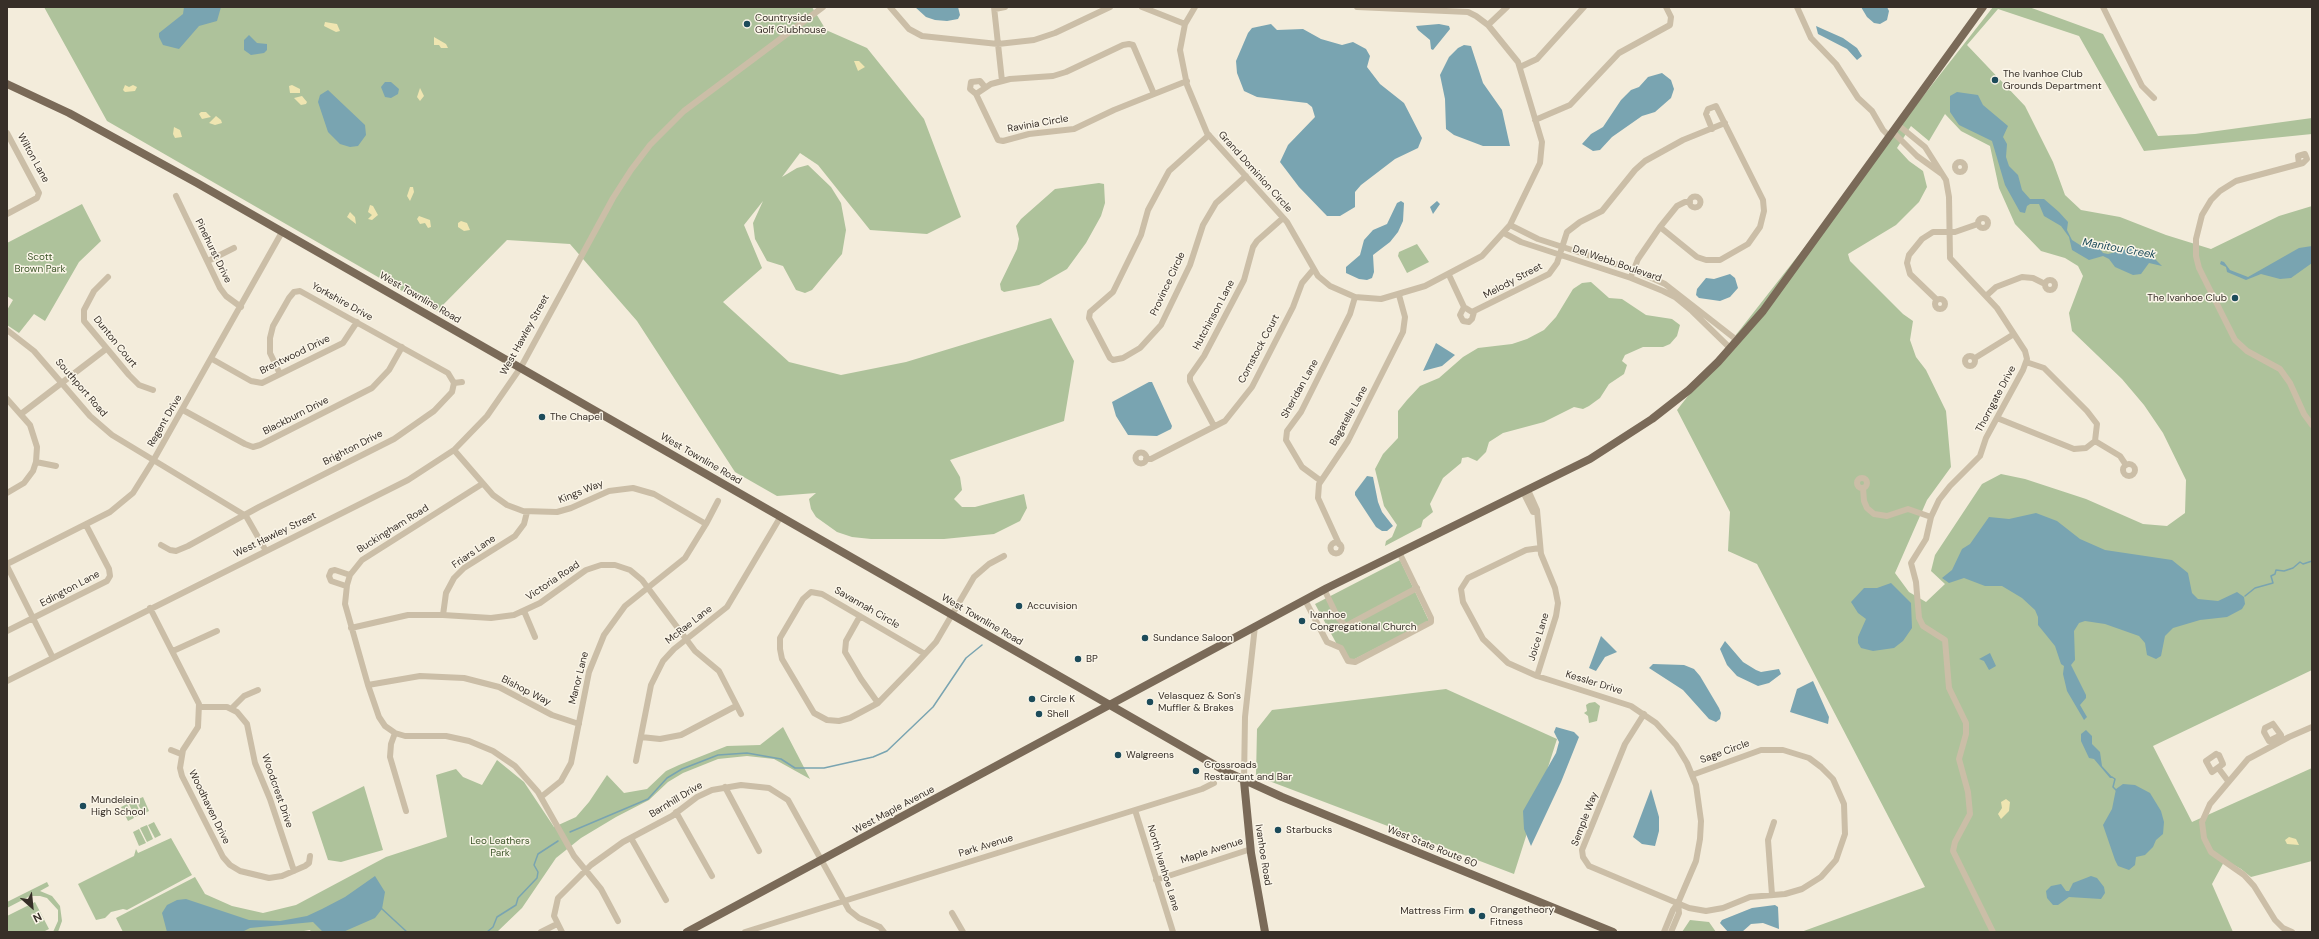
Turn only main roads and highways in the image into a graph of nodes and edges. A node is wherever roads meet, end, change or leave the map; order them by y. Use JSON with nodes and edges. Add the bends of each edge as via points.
{"nodes":[{"id":1,"x":1983,"y":7,"type":"edge"},
{"id":2,"x":7,"y":84,"type":"edge"},
{"id":3,"x":1109,"y":705,"type":"junction"},
{"id":4,"x":1244,"y":781,"type":"junction"},
{"id":5,"x":687,"y":932,"type":"edge"},
{"id":6,"x":1266,"y":932,"type":"edge"},
{"id":7,"x":1613,"y":932,"type":"edge"}],
"edges":[{"from":1,"to":3,"type":"main road","name":"West Maple Avenue","via":[[1774,296],[1731,349],[1689,390],[1652,419],[1590,459],[1324,589]]},
{"from":2,"to":3,"type":"main road","name":"West Townline Road","via":[[117,138]]},
{"from":3,"to":4,"type":"main road","name":"West Townline Road"},
{"from":3,"to":5,"type":"main road","name":"West Maple Avenue"},
{"from":4,"to":6,"type":"main road","name":"Ivanhoe Road","via":[[1251,849]]},
{"from":4,"to":7,"type":"main road","name":"West State Route 60"}]}
